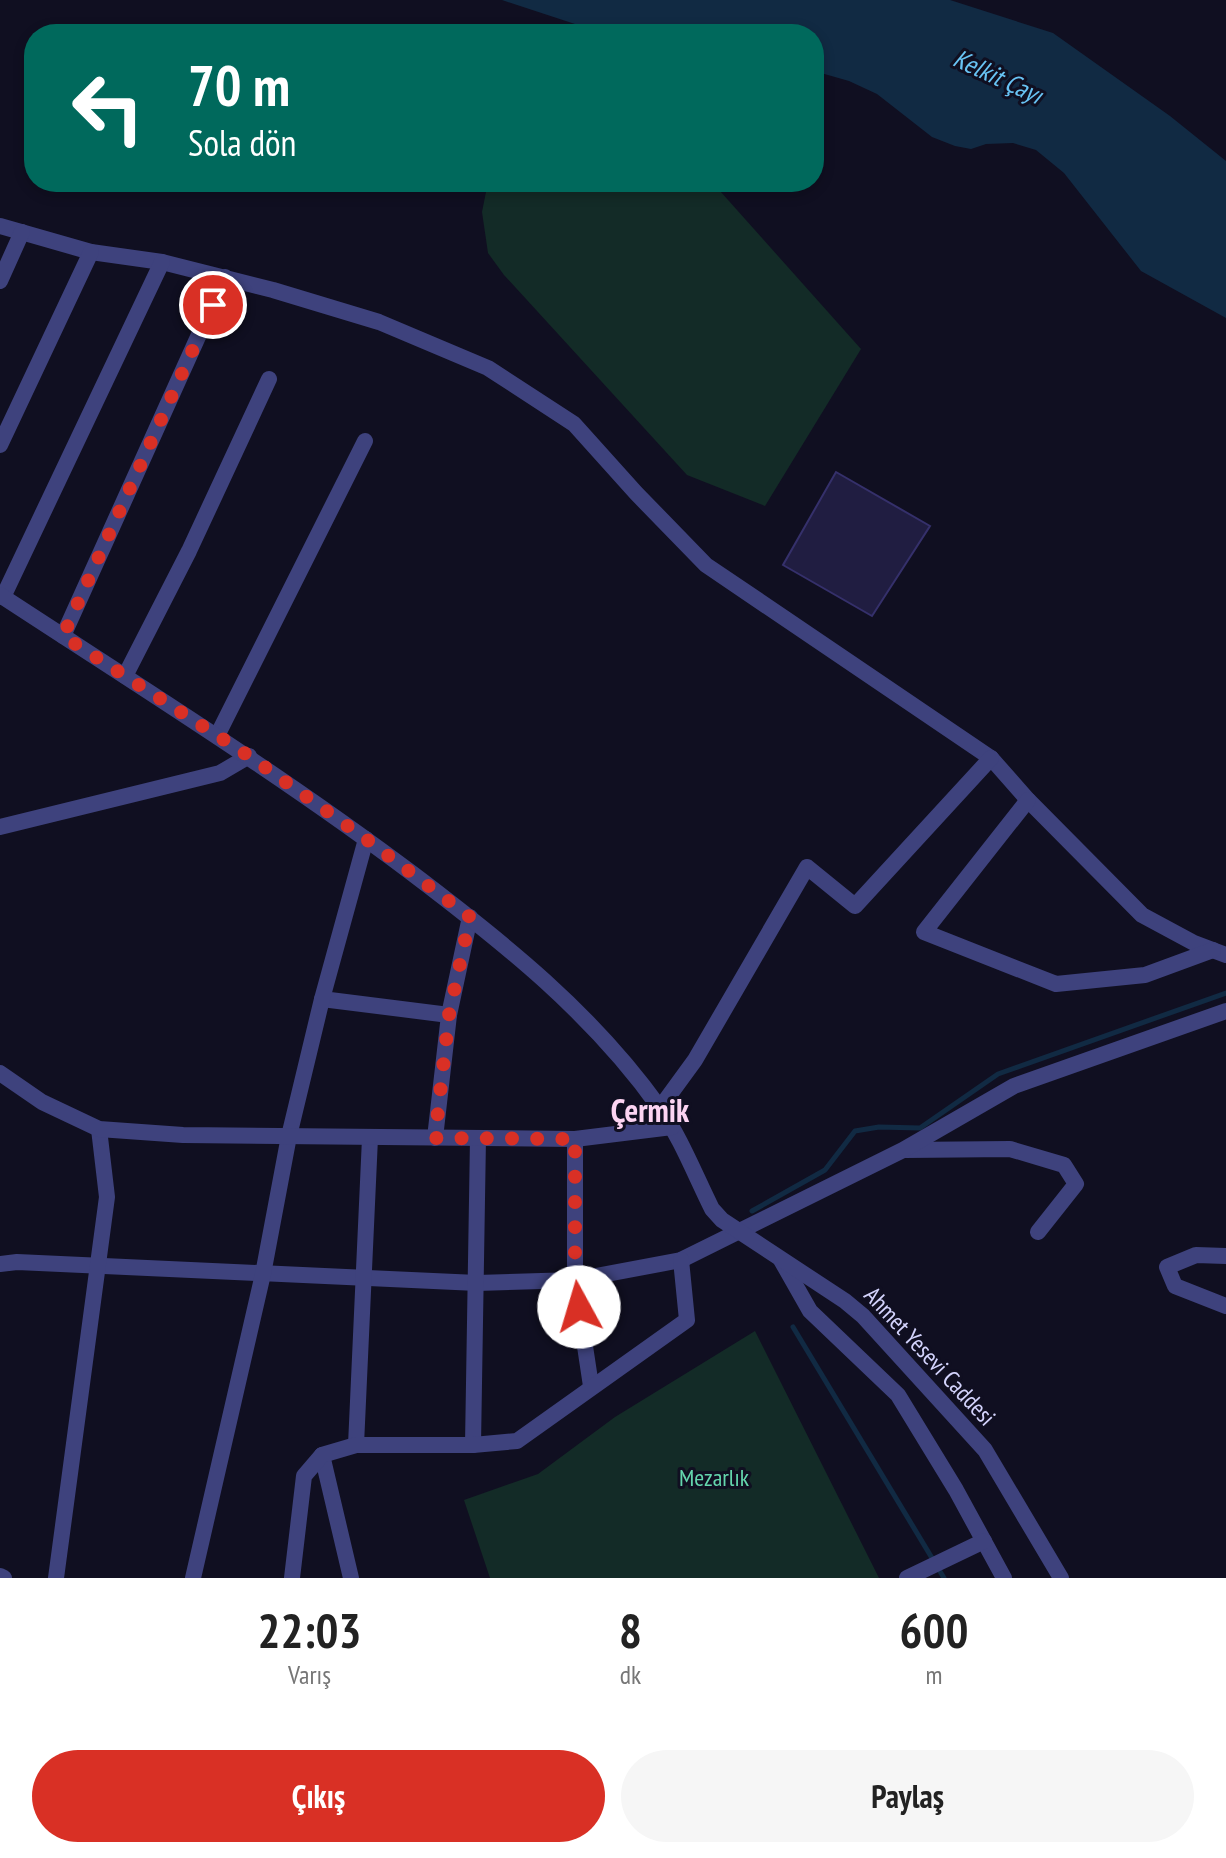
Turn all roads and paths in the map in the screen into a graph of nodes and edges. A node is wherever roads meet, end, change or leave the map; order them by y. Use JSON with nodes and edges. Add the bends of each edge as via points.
{"nodes":[{"id":1,"x":0,"y":226,"type":"edge"},
{"id":2,"x":22,"y":232,"type":"junction"},
{"id":3,"x":91,"y":252,"type":"junction"},
{"id":4,"x":162,"y":262,"type":"junction"},
{"id":5,"x":225,"y":277,"type":"junction"},
{"id":6,"x":0,"y":281,"type":"edge"},
{"id":7,"x":269,"y":379,"type":"dead end"},
{"id":8,"x":365,"y":441,"type":"dead end"},
{"id":9,"x":0,"y":445,"type":"edge"},
{"id":10,"x":1,"y":596,"type":"edge"},
{"id":11,"x":63,"y":636,"type":"junction"},
{"id":12,"x":125,"y":676,"type":"junction"},
{"id":13,"x":217,"y":736,"type":"junction"},
{"id":14,"x":249,"y":756,"type":"junction"},
{"id":15,"x":991,"y":758,"type":"junction"},
{"id":16,"x":1028,"y":800,"type":"junction"},
{"id":17,"x":0,"y":827,"type":"edge"},
{"id":18,"x":366,"y":839,"type":"junction"},
{"id":19,"x":470,"y":917,"type":"junction"},
{"id":20,"x":1220,"y":952,"type":"edge"},
{"id":21,"x":322,"y":999,"type":"junction"},
{"id":22,"x":1226,"y":1011,"type":"edge"},
{"id":23,"x":449,"y":1015,"type":"junction"},
{"id":24,"x":0,"y":1073,"type":"edge"},
{"id":25,"x":660,"y":1108,"type":"junction"},
{"id":26,"x":672,"y":1127,"type":"junction"},
{"id":27,"x":99,"y":1129,"type":"junction"},
{"id":28,"x":289,"y":1136,"type":"junction"},
{"id":29,"x":370,"y":1138,"type":"junction"},
{"id":30,"x":435,"y":1138,"type":"junction"},
{"id":31,"x":478,"y":1138,"type":"junction"},
{"id":32,"x":575,"y":1139,"type":"junction"},
{"id":33,"x":903,"y":1150,"type":"junction"},
{"id":34,"x":737,"y":1232,"type":"junction"},
{"id":35,"x":1038,"y":1232,"type":"dead end"},
{"id":36,"x":1226,"y":1256,"type":"edge"},
{"id":37,"x":681,"y":1260,"type":"junction"},
{"id":38,"x":781,"y":1260,"type":"junction"},
{"id":39,"x":0,"y":1264,"type":"edge"},
{"id":40,"x":98,"y":1267,"type":"junction"},
{"id":41,"x":263,"y":1274,"type":"junction"},
{"id":42,"x":362,"y":1279,"type":"junction"},
{"id":43,"x":575,"y":1280,"type":"junction"},
{"id":44,"x":477,"y":1283,"type":"junction"},
{"id":45,"x":1226,"y":1306,"type":"edge"},
{"id":46,"x":591,"y":1386,"type":"junction"},
{"id":47,"x":356,"y":1445,"type":"junction"},
{"id":48,"x":473,"y":1445,"type":"junction"},
{"id":49,"x":322,"y":1455,"type":"junction"},
{"id":50,"x":984,"y":1541,"type":"junction"},
{"id":51,"x":56,"y":1578,"type":"edge"},
{"id":52,"x":193,"y":1578,"type":"edge"},
{"id":53,"x":292,"y":1578,"type":"edge"},
{"id":54,"x":351,"y":1578,"type":"edge"},
{"id":55,"x":907,"y":1578,"type":"edge"},
{"id":56,"x":1004,"y":1578,"type":"edge"},
{"id":57,"x":1061,"y":1578,"type":"edge"}],
"edges":[{"from":1,"to":2,"type":"street"},
{"from":2,"to":3,"type":"street"},
{"from":2,"to":6,"type":"street"},
{"from":3,"to":4,"type":"street"},
{"from":3,"to":9,"type":"street"},
{"from":4,"to":5,"type":"street"},
{"from":4,"to":10,"type":"street"},
{"from":5,"to":11,"type":"street"},
{"from":5,"to":15,"type":"street","via":[[379,322],[488,368],[574,424],[706,565]]},
{"from":7,"to":12,"type":"street"},
{"from":8,"to":13,"type":"street"},
{"from":10,"to":11,"type":"street","name":"Ahmet Yesevi Caddesi"},
{"from":11,"to":12,"type":"street","name":"Ahmet Yesevi Caddesi"},
{"from":12,"to":13,"type":"street","name":"Ahmet Yesevi Caddesi"},
{"from":13,"to":14,"type":"street","name":"Ahmet Yesevi Caddesi"},
{"from":14,"to":17,"type":"street","via":[[220,773]]},
{"from":14,"to":18,"type":"street","name":"Ahmet Yesevi Caddesi"},
{"from":15,"to":16,"type":"street"},
{"from":15,"to":25,"type":"street","via":[[855,906],[807,867],[695,1060]]},
{"from":16,"to":20,"type":"street","via":[[1142,915]]},
{"from":16,"to":20,"type":"street","via":[[924,932],[1056,984],[1145,975]]},
{"from":18,"to":19,"type":"street","name":"Ahmet Yesevi Caddesi"},
{"from":18,"to":21,"type":"street"},
{"from":19,"to":23,"type":"street"},
{"from":19,"to":25,"type":"street","name":"Ahmet Yesevi Caddesi","via":[[590,1022]]},
{"from":21,"to":23,"type":"street"},
{"from":21,"to":28,"type":"street"},
{"from":22,"to":33,"type":"street","via":[[1014,1086]]},
{"from":23,"to":30,"type":"street"},
{"from":24,"to":27,"type":"street","via":[[42,1102]]},
{"from":25,"to":26,"type":"street","name":"Ahmet Yesevi Caddesi"},
{"from":26,"to":32,"type":"street"},
{"from":26,"to":34,"type":"street","name":"Ahmet Yesevi Caddesi","via":[[712,1209]]},
{"from":27,"to":28,"type":"street"},
{"from":27,"to":40,"type":"street","via":[[107,1197]]},
{"from":28,"to":29,"type":"street"},
{"from":28,"to":41,"type":"street"},
{"from":29,"to":30,"type":"street"},
{"from":29,"to":42,"type":"street"},
{"from":30,"to":31,"type":"street"},
{"from":31,"to":32,"type":"street"},
{"from":31,"to":44,"type":"street"},
{"from":32,"to":43,"type":"street"},
{"from":33,"to":34,"type":"street"},
{"from":33,"to":35,"type":"street","via":[[1010,1149],[1064,1165],[1076,1184]]},
{"from":34,"to":37,"type":"street"},
{"from":34,"to":38,"type":"street","name":"Ahmet Yesevi Caddesi"},
{"from":36,"to":45,"type":"street","via":[[1196,1255],[1167,1267],[1175,1286]]},
{"from":37,"to":43,"type":"street"},
{"from":37,"to":46,"type":"street","via":[[687,1320]]},
{"from":38,"to":50,"type":"street","via":[[810,1311],[898,1395]]},
{"from":38,"to":57,"type":"street","name":"Ahmet Yesevi Caddesi","via":[[863,1316],[968,1430],[1005,1480]]},
{"from":39,"to":40,"type":"street"},
{"from":40,"to":41,"type":"street"},
{"from":40,"to":51,"type":"street"},
{"from":41,"to":42,"type":"street"},
{"from":41,"to":52,"type":"street"},
{"from":42,"to":44,"type":"street"},
{"from":42,"to":47,"type":"street"},
{"from":43,"to":44,"type":"street"},
{"from":43,"to":46,"type":"street"},
{"from":44,"to":48,"type":"street"},
{"from":46,"to":48,"type":"street","via":[[517,1441]]},
{"from":47,"to":48,"type":"street"},
{"from":47,"to":49,"type":"street"},
{"from":49,"to":53,"type":"street","via":[[304,1476]]},
{"from":49,"to":54,"type":"street"},
{"from":50,"to":55,"type":"street"},
{"from":50,"to":56,"type":"street"}]}
